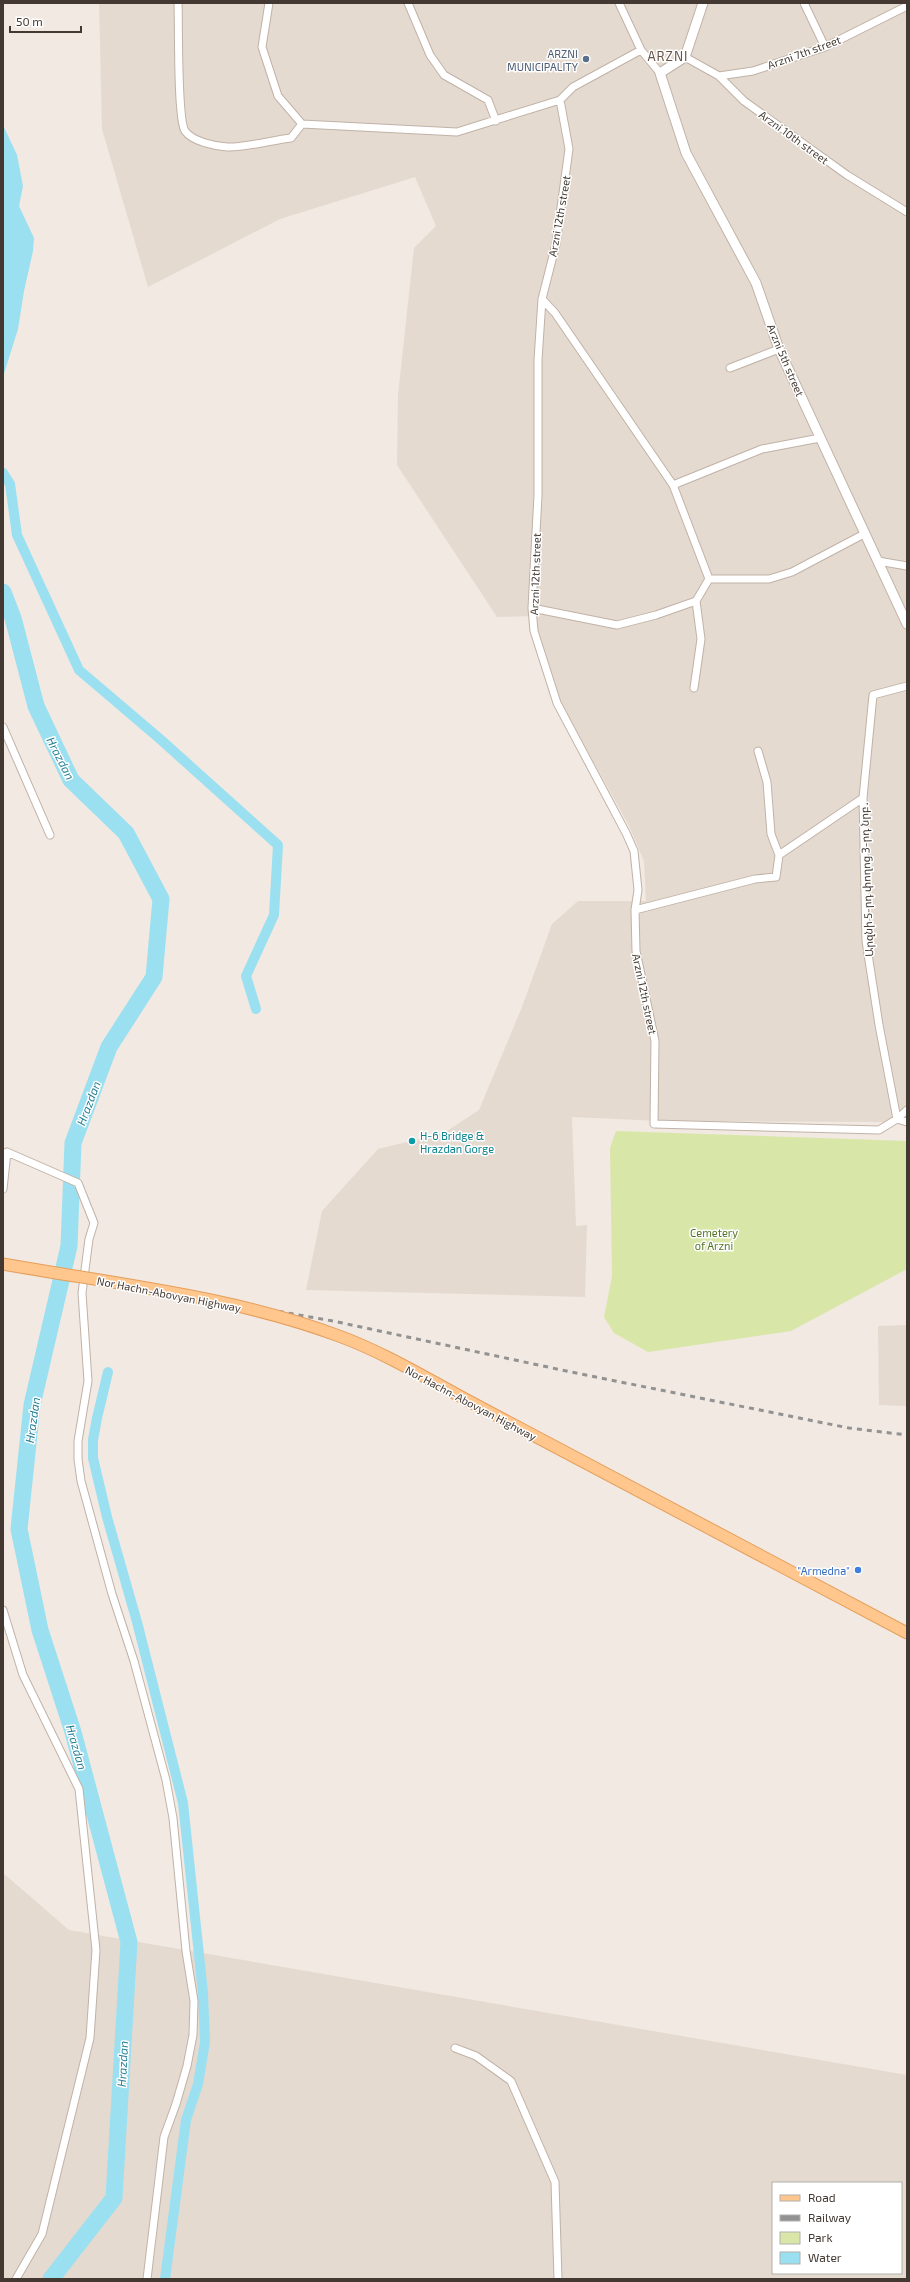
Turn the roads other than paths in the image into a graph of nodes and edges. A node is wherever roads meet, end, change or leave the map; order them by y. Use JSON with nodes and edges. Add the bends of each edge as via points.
{"nodes":[{"id":1,"x":178,"y":3,"type":"edge"},
{"id":2,"x":269,"y":3,"type":"edge"},
{"id":3,"x":408,"y":3,"type":"edge"},
{"id":4,"x":619,"y":3,"type":"edge"},
{"id":5,"x":703,"y":3,"type":"edge"},
{"id":6,"x":804,"y":3,"type":"edge"},
{"id":7,"x":907,"y":6,"type":"edge"},
{"id":8,"x":825,"y":47,"type":"junction"},
{"id":9,"x":641,"y":50,"type":"junction"},
{"id":10,"x":685,"y":57,"type":"junction"},
{"id":11,"x":660,"y":73,"type":"junction"},
{"id":12,"x":719,"y":76,"type":"junction"},
{"id":13,"x":560,"y":100,"type":"junction"},
{"id":14,"x":496,"y":121,"type":"junction"},
{"id":15,"x":302,"y":124,"type":"junction"},
{"id":16,"x":907,"y":212,"type":"edge"},
{"id":17,"x":542,"y":299,"type":"junction"},
{"id":18,"x":778,"y":349,"type":"junction"},
{"id":19,"x":730,"y":368,"type":"dead end"},
{"id":20,"x":820,"y":438,"type":"junction"},
{"id":21,"x":673,"y":485,"type":"junction"},
{"id":22,"x":864,"y":534,"type":"junction"},
{"id":23,"x":878,"y":561,"type":"junction"},
{"id":24,"x":907,"y":566,"type":"edge"},
{"id":25,"x":709,"y":579,"type":"junction"},
{"id":26,"x":696,"y":601,"type":"junction"},
{"id":27,"x":532,"y":608,"type":"junction"},
{"id":28,"x":907,"y":624,"type":"edge"},
{"id":29,"x":907,"y":686,"type":"edge"},
{"id":30,"x":694,"y":688,"type":"dead end"},
{"id":31,"x":3,"y":727,"type":"edge"},
{"id":32,"x":758,"y":750,"type":"dead end"},
{"id":33,"x":862,"y":798,"type":"junction"},
{"id":34,"x":50,"y":835,"type":"dead end"},
{"id":35,"x":779,"y":855,"type":"junction"},
{"id":36,"x":635,"y":910,"type":"junction"},
{"id":37,"x":907,"y":1110,"type":"edge"},
{"id":38,"x":897,"y":1119,"type":"junction"},
{"id":39,"x":907,"y":1122,"type":"edge"},
{"id":40,"x":3,"y":1189,"type":"edge"},
{"id":41,"x":3,"y":1264,"type":"edge"},
{"id":42,"x":3,"y":1610,"type":"edge"},
{"id":43,"x":907,"y":1633,"type":"edge"},
{"id":44,"x":455,"y":2048,"type":"dead end"},
{"id":45,"x":16,"y":2279,"type":"edge"},
{"id":46,"x":147,"y":2279,"type":"edge"},
{"id":47,"x":558,"y":2279,"type":"edge"}],
"edges":[{"from":1,"to":15,"type":"street","via":[[180,102],[182,123],[186,132],[200,142],[228,147],[291,138]]},
{"from":2,"to":15,"type":"street","via":[[262,47],[278,96]]},
{"from":3,"to":14,"type":"street","via":[[430,55],[444,75],[488,100]]},
{"from":4,"to":9,"type":"street","name":"Arzni 5th street"},
{"from":5,"to":10,"type":"street"},
{"from":6,"to":8,"type":"street"},
{"from":7,"to":8,"type":"street","name":"Arzni 7th street"},
{"from":8,"to":12,"type":"street","name":"Arzni 7th street","via":[[753,71]]},
{"from":9,"to":11,"type":"street","name":"Arzni 5th street"},
{"from":9,"to":13,"type":"street","via":[[574,87]]},
{"from":10,"to":11,"type":"street"},
{"from":10,"to":12,"type":"street","name":"Arzni 10th street"},
{"from":11,"to":18,"type":"street","name":"Arzni 5th street","via":[[686,153],[756,283]]},
{"from":12,"to":16,"type":"street","name":"Arzni 10th street","via":[[744,101],[846,175]]},
{"from":13,"to":14,"type":"street"},
{"from":13,"to":17,"type":"street","name":"Arzni 12th street","via":[[569,149],[556,244]]},
{"from":14,"to":15,"type":"street","via":[[457,132]]},
{"from":17,"to":21,"type":"street","via":[[555,313]]},
{"from":17,"to":27,"type":"street","name":"Arzni 12th street","via":[[538,360],[538,495]]},
{"from":18,"to":19,"type":"street"},
{"from":18,"to":20,"type":"street","name":"Arzni 5th street"},
{"from":20,"to":21,"type":"street","via":[[762,449]]},
{"from":20,"to":22,"type":"street","name":"Arzni 5th street"},
{"from":21,"to":25,"type":"street"},
{"from":22,"to":23,"type":"street","name":"Arzni 5th street"},
{"from":22,"to":25,"type":"street","via":[[792,572],[769,579]]},
{"from":23,"to":24,"type":"street"},
{"from":23,"to":28,"type":"street","name":"Arzni 5th street"},
{"from":25,"to":26,"type":"street"},
{"from":26,"to":27,"type":"street","via":[[617,625]]},
{"from":26,"to":30,"type":"street","via":[[701,639]]},
{"from":27,"to":36,"type":"street","name":"Arzni 12th street","via":[[534,631],[557,703],[634,851],[638,890]]},
{"from":29,"to":33,"type":"street","name":"Արզնի 5-րդ փողոց 3-րդ նրբ․","via":[[873,695]]},
{"from":31,"to":34,"type":"street"},
{"from":32,"to":35,"type":"street","via":[[767,782],[771,834]]},
{"from":33,"to":35,"type":"street"},
{"from":33,"to":38,"type":"street","name":"Արզնի 5-րդ փողոց 3-րդ նրբ․","via":[[866,941]]},
{"from":35,"to":36,"type":"street","via":[[776,877],[755,879]]},
{"from":36,"to":38,"type":"street","name":"Arzni 12th street","via":[[636,951],[655,1041],[654,1124],[879,1130]]},
{"from":37,"to":38,"type":"street"},
{"from":38,"to":39,"type":"street"},
{"from":40,"to":46,"type":"street","via":[[7,1152],[78,1183],[94,1223],[88,1239],[82,1293],[88,1381],[78,1442],[81,1481],[112,1594],[134,1661],[174,1818],[186,1951],[194,2001],[193,2035],[176,2104],[164,2137]]},
{"from":41,"to":43,"type":"main road","name":"Nor Hachn-Abovyan Highway","bridge":true,"via":[[218,1301],[339,1336],[375,1351]]},
{"from":42,"to":45,"type":"street","via":[[23,1675],[79,1789],[96,1950],[88,2046],[42,2234]]},
{"from":44,"to":47,"type":"street","via":[[476,2056],[511,2081],[555,2182]]}]}
